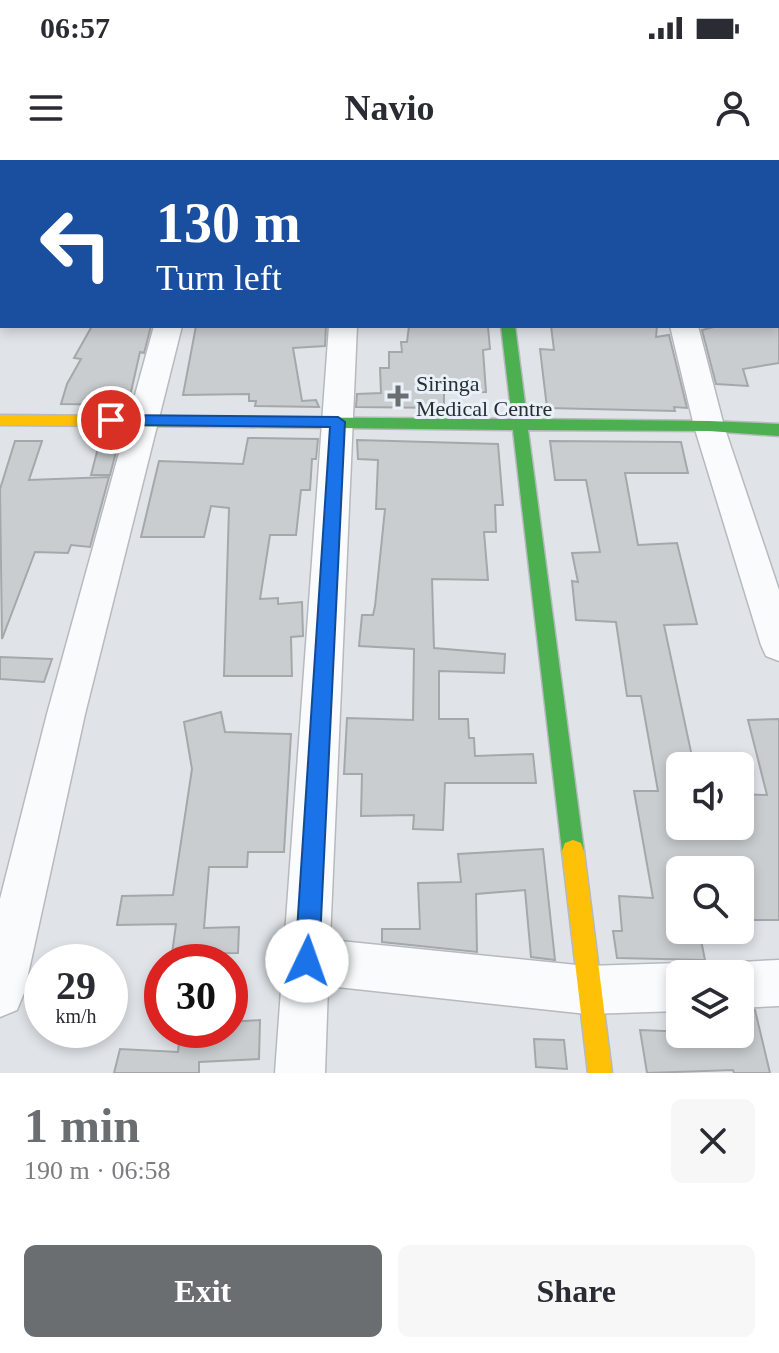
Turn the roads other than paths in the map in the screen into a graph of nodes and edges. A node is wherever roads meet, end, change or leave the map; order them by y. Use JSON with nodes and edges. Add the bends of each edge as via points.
{"nodes":[{"id":1,"x":167,"y":328,"type":"edge"},
{"id":2,"x":343,"y":328,"type":"edge"},
{"id":3,"x":508,"y":328,"type":"edge"},
{"id":4,"x":684,"y":328,"type":"edge"},
{"id":5,"x":0,"y":420,"type":"edge"},
{"id":6,"x":141,"y":420,"type":"junction"},
{"id":7,"x":338,"y":422,"type":"junction"},
{"id":8,"x":522,"y":424,"type":"junction"},
{"id":9,"x":709,"y":426,"type":"junction"},
{"id":10,"x":779,"y":430,"type":"edge"},
{"id":11,"x":779,"y":645,"type":"edge"},
{"id":12,"x":307,"y":961,"type":"junction"},
{"id":13,"x":779,"y":983,"type":"edge"},
{"id":14,"x":754,"y":984,"type":"edge"},
{"id":15,"x":666,"y":987,"type":"edge"},
{"id":16,"x":587,"y":990,"type":"junction"},
{"id":17,"x":0,"y":993,"type":"edge"},
{"id":18,"x":300,"y":1073,"type":"edge"},
{"id":19,"x":600,"y":1073,"type":"edge"}],
"edges":[{"from":1,"to":6,"type":"street"},
{"from":2,"to":7,"type":"street"},
{"from":3,"to":8,"type":"street"},
{"from":4,"to":9,"type":"street"},
{"from":5,"to":6,"type":"street"},
{"from":6,"to":7,"type":"street"},
{"from":6,"to":17,"type":"street"},
{"from":7,"to":8,"type":"street"},
{"from":7,"to":12,"type":"street"},
{"from":8,"to":9,"type":"street"},
{"from":8,"to":16,"type":"street"},
{"from":9,"to":10,"type":"street"},
{"from":9,"to":11,"type":"street"},
{"from":12,"to":16,"type":"street"},
{"from":12,"to":18,"type":"street"},
{"from":13,"to":14,"type":"street"},
{"from":15,"to":16,"type":"street"},
{"from":16,"to":19,"type":"street"}]}
